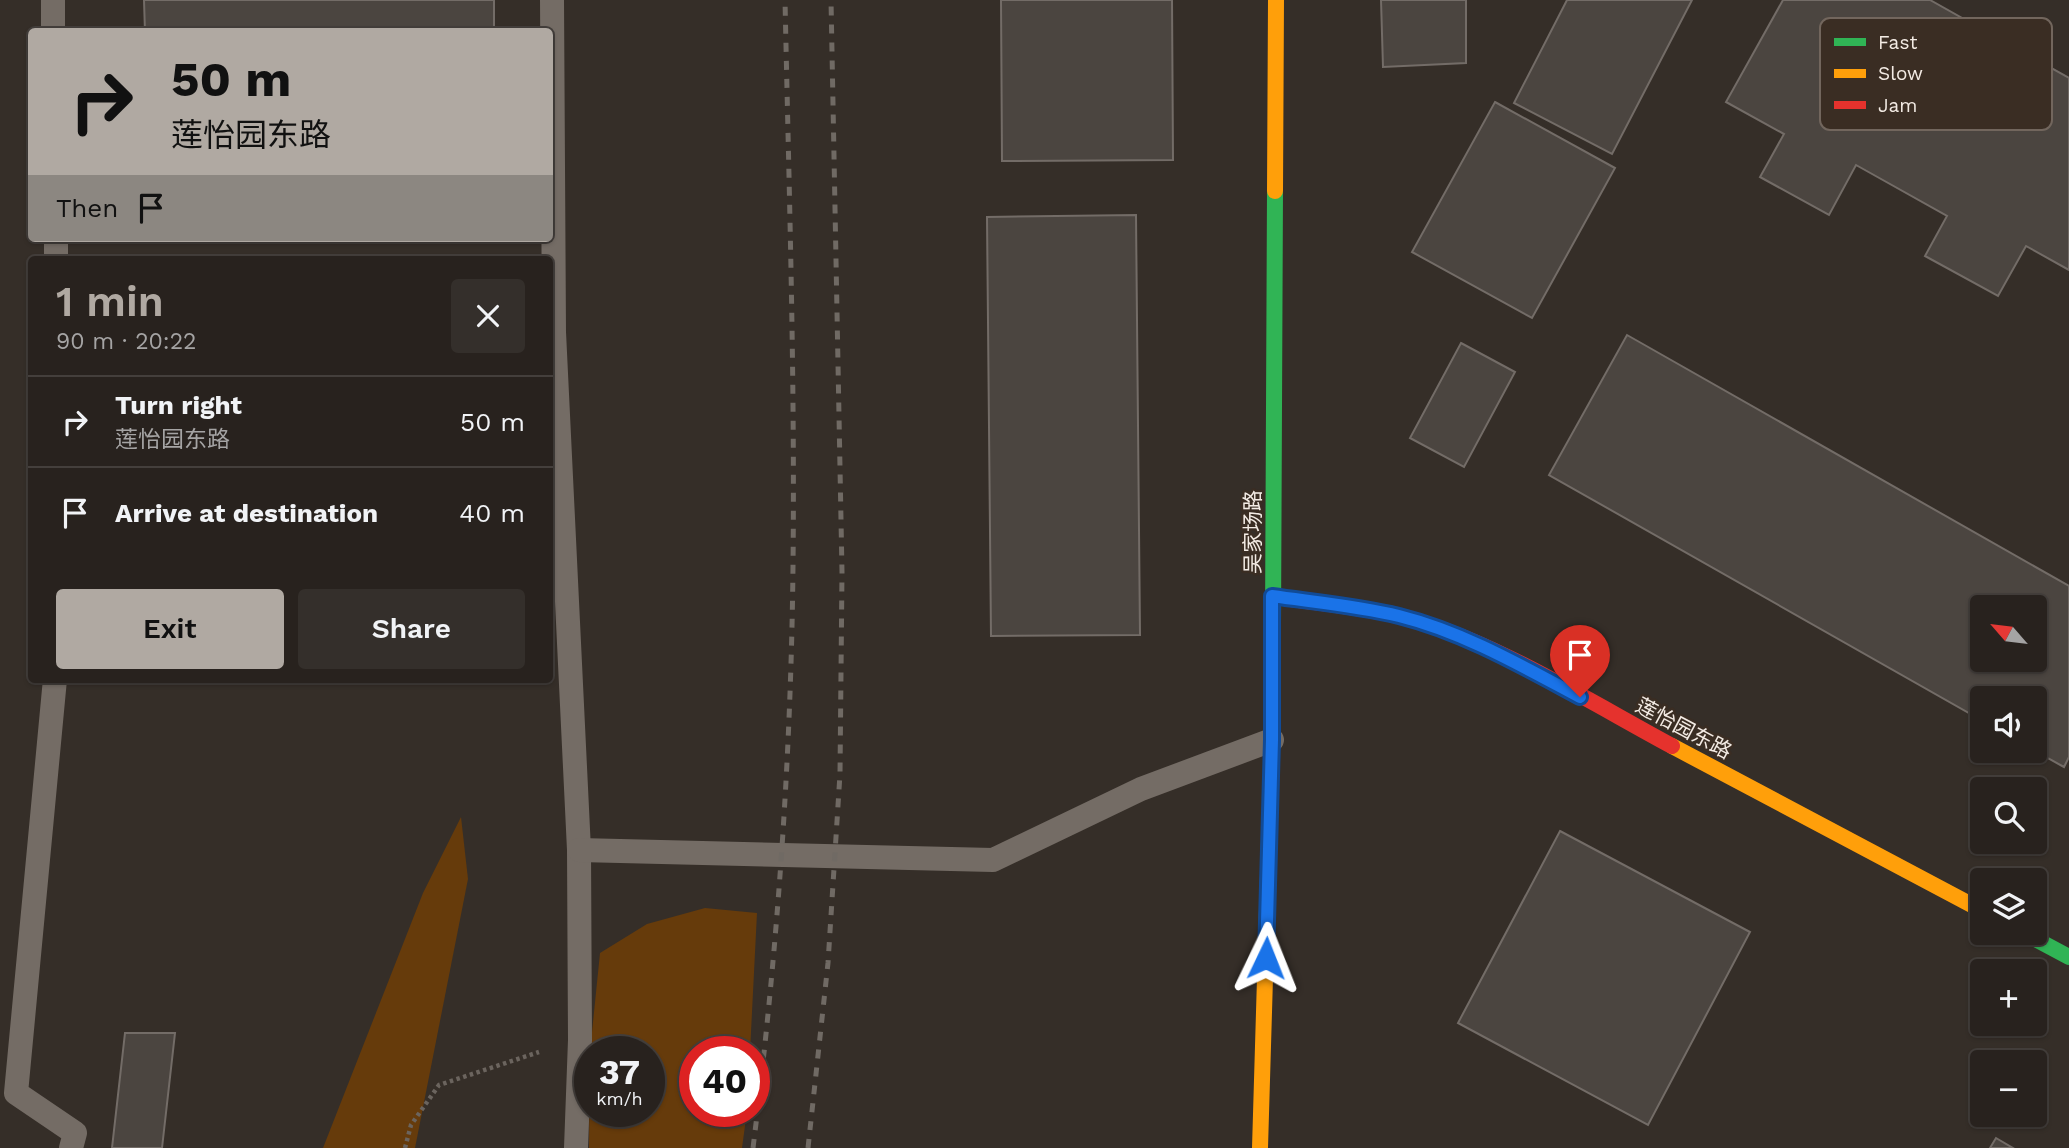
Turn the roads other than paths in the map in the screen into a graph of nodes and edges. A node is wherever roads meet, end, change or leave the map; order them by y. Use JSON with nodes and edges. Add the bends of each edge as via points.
{"nodes":[{"id":1,"x":52,"y":0,"type":"edge"},
{"id":2,"x":552,"y":0,"type":"edge"},
{"id":3,"x":1276,"y":0,"type":"edge"},
{"id":4,"x":53,"y":28,"type":"edge"},
{"id":5,"x":552,"y":28,"type":"edge"},
{"id":6,"x":553,"y":166,"type":"edge"},
{"id":7,"x":1272,"y":596,"type":"junction"},
{"id":8,"x":55,"y":683,"type":"edge"},
{"id":9,"x":1272,"y":740,"type":"junction"},
{"id":10,"x":579,"y":850,"type":"junction"},
{"id":11,"x":1970,"y":904,"type":"edge"},
{"id":12,"x":2046,"y":945,"type":"edge"},
{"id":13,"x":2069,"y":957,"type":"edge"},
{"id":14,"x":71,"y":1148,"type":"edge"},
{"id":15,"x":576,"y":1148,"type":"edge"},
{"id":16,"x":1260,"y":1148,"type":"edge"}],
"edges":[{"from":1,"to":4,"type":"lane"},
{"from":2,"to":5,"type":"lane"},
{"from":3,"to":7,"type":"street","name":"吴家场路"},
{"from":6,"to":10,"type":"lane","via":[[554,332]]},
{"from":7,"to":9,"type":"street","name":"吴家场路"},
{"from":7,"to":11,"type":"street","name":"莲怡园东路","via":[[1399,616],[1498,654]]},
{"from":8,"to":14,"type":"lane","via":[[16,1093],[75,1133]]},
{"from":9,"to":10,"type":"lane","via":[[1141,789],[993,860]]},
{"from":9,"to":16,"type":"street","name":"吴家场路"},
{"from":10,"to":15,"type":"lane"},
{"from":12,"to":13,"type":"street"}]}
